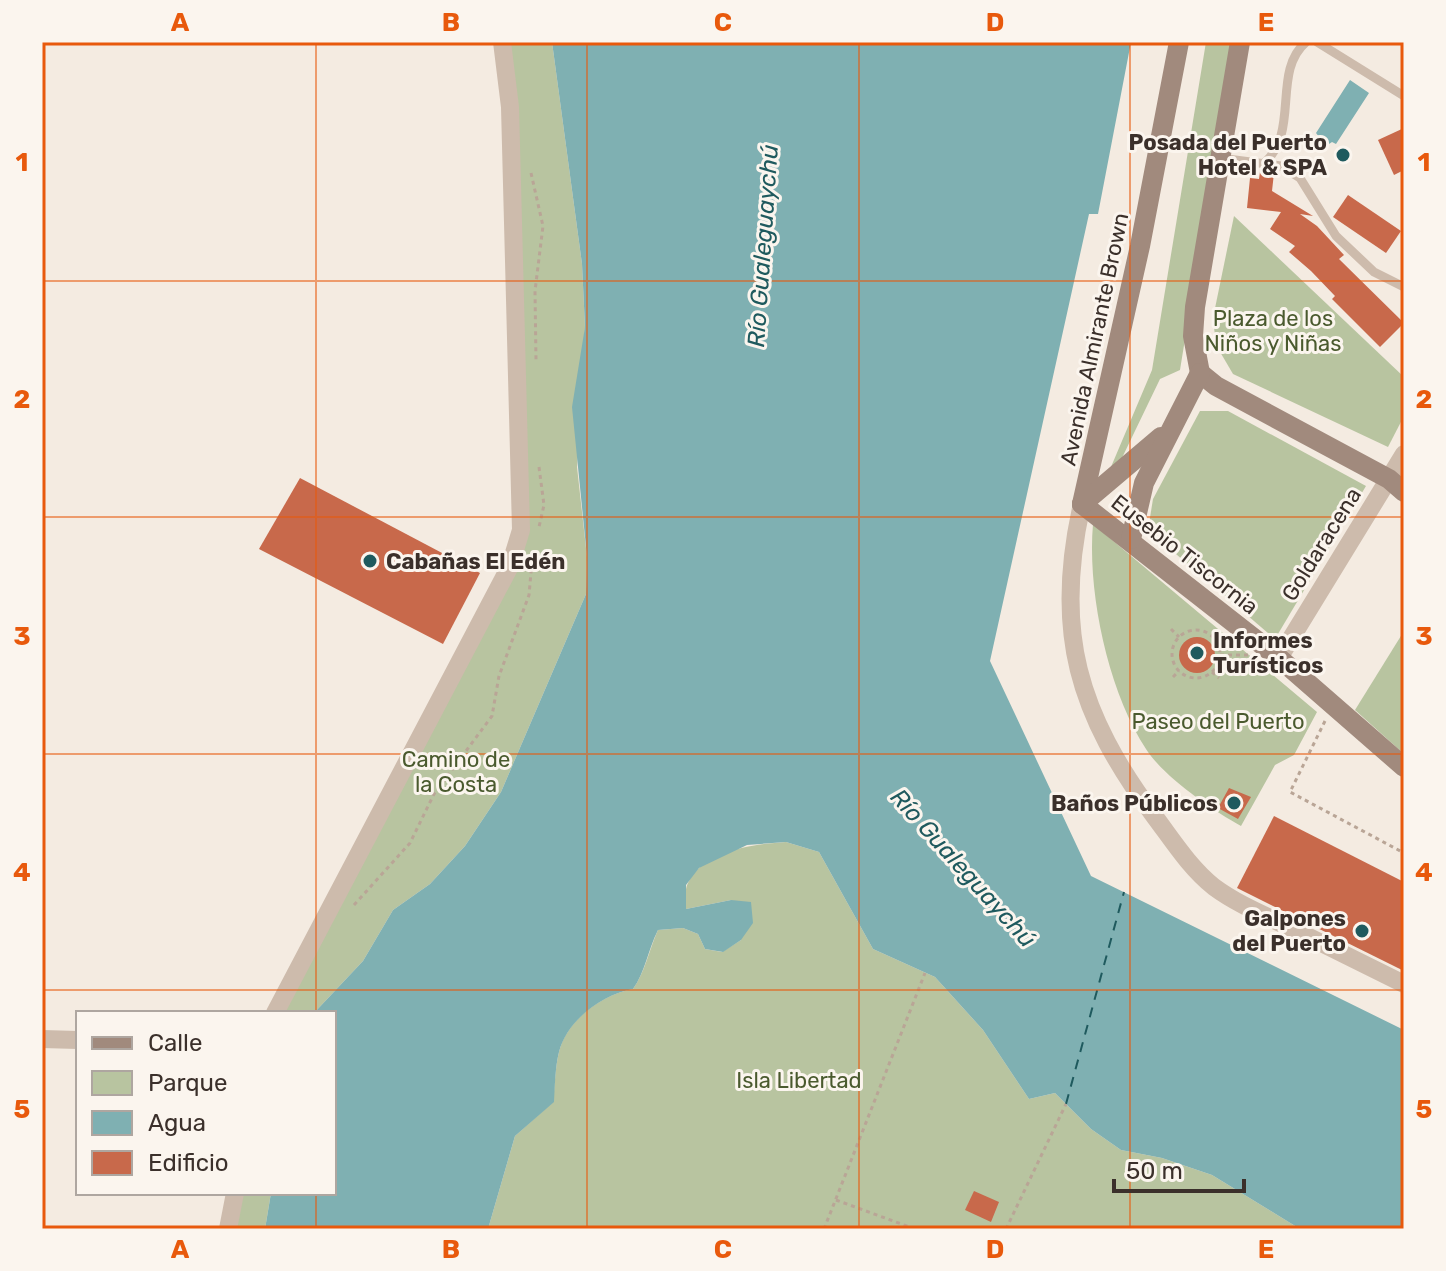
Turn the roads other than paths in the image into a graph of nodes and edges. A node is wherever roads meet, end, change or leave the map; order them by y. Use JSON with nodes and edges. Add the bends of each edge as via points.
{"nodes":[{"id":1,"x":502,"y":42,"type":"edge"},
{"id":2,"x":1179,"y":42,"type":"edge"},
{"id":3,"x":1240,"y":42,"type":"edge"},
{"id":4,"x":1306,"y":42,"type":"edge"},
{"id":5,"x":1317,"y":42,"type":"edge"},
{"id":6,"x":1404,"y":96,"type":"edge"},
{"id":7,"x":1220,"y":158,"type":"junction"},
{"id":8,"x":1263,"y":164,"type":"junction"},
{"id":9,"x":1404,"y":287,"type":"edge"},
{"id":10,"x":1200,"y":373,"type":"junction"},
{"id":11,"x":1170,"y":429,"type":"junction"},
{"id":12,"x":1404,"y":454,"type":"edge"},
{"id":13,"x":1399,"y":485,"type":"edge"},
{"id":14,"x":1082,"y":504,"type":"junction"},
{"id":15,"x":1131,"y":539,"type":"junction"},
{"id":16,"x":1279,"y":658,"type":"junction"},
{"id":17,"x":1404,"y":767,"type":"edge"},
{"id":18,"x":1404,"y":984,"type":"edge"},
{"id":19,"x":276,"y":1011,"type":"edge"},
{"id":20,"x":42,"y":1039,"type":"edge"},
{"id":21,"x":76,"y":1040,"type":"edge"},
{"id":22,"x":235,"y":1195,"type":"edge"},
{"id":23,"x":228,"y":1229,"type":"edge"}],
"edges":[{"from":1,"to":19,"type":"street","via":[[510,107],[521,530],[510,566]]},
{"from":2,"to":14,"type":"main road","name":"Avenida Almirante Brown"},
{"from":3,"to":7,"type":"main road"},
{"from":4,"to":8,"type":"lane","via":[[1292,62],[1283,135],[1276,154]]},
{"from":5,"to":6,"type":"lane"},
{"from":7,"to":8,"type":"lane"},
{"from":7,"to":10,"type":"main road","via":[[1195,307],[1193,336]]},
{"from":8,"to":9,"type":"lane","via":[[1281,166],[1300,178],[1336,236],[1374,272]]},
{"from":10,"to":11,"type":"main road"},
{"from":10,"to":13,"type":"main road"},
{"from":11,"to":14,"type":"main road"},
{"from":11,"to":15,"type":"main road","via":[[1141,491]]},
{"from":12,"to":13,"type":"street","name":"Goldaracena"},
{"from":13,"to":16,"type":"street","name":"Goldaracena"},
{"from":14,"to":15,"type":"main road","name":"Eusebio Tiscornia"},
{"from":14,"to":18,"type":"street","via":[[1069,616],[1074,659],[1110,749],[1147,806],[1215,888]]},
{"from":15,"to":16,"type":"main road","name":"Eusebio Tiscornia"},
{"from":16,"to":17,"type":"main road","name":"Eusebio Tiscornia"},
{"from":20,"to":21,"type":"street"},
{"from":22,"to":23,"type":"street"}]}
